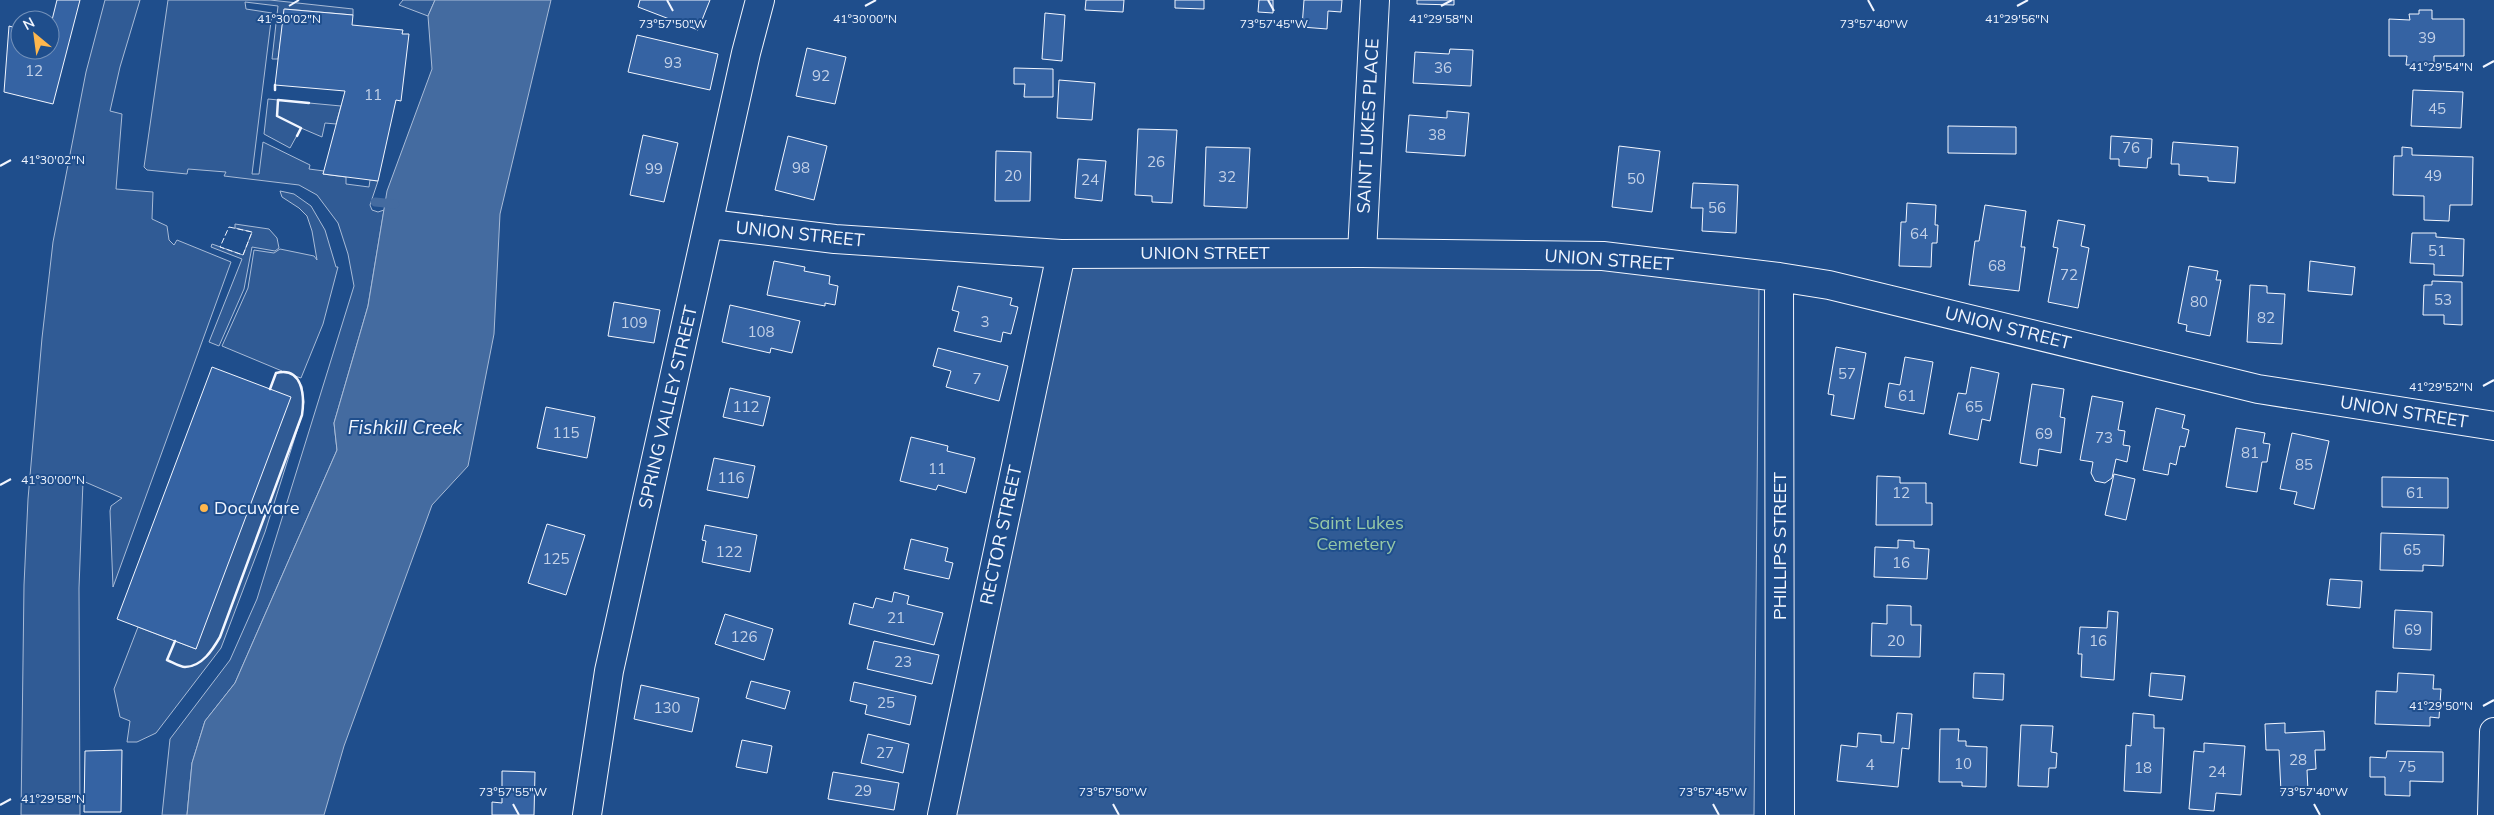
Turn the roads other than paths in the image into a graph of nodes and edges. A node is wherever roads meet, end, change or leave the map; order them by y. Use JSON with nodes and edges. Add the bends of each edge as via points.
{"nodes":[{"id":1,"x":760,"y":0,"type":"edge"},
{"id":2,"x":1375,"y":0,"type":"edge"},
{"id":3,"x":710,"y":224,"type":"junction"},
{"id":4,"x":1362,"y":253,"type":"junction"},
{"id":5,"x":1062,"y":254,"type":"junction"},
{"id":6,"x":1779,"y":277,"type":"junction"},
{"id":7,"x":2494,"y":426,"type":"edge"},
{"id":8,"x":2494,"y":732,"type":"edge"},
{"id":9,"x":587,"y":815,"type":"edge"},
{"id":10,"x":942,"y":815,"type":"edge"},
{"id":11,"x":1780,"y":815,"type":"edge"},
{"id":12,"x":2492,"y":815,"type":"edge"}],
"edges":[{"from":1,"to":3,"type":"street","name":"SPRING VALLEY STREET"},
{"from":2,"to":4,"type":"street","name":"SAINT LUKES PLACE"},
{"from":3,"to":5,"type":"street","name":"UNION STREET","via":[[835,239]]},
{"from":3,"to":9,"type":"street","name":"SPRING VALLEY STREET","via":[[609,671]]},
{"from":4,"to":5,"type":"street","name":"UNION STREET"},
{"from":4,"to":6,"type":"street","name":"UNION STREET","via":[[1603,256]]},
{"from":5,"to":10,"type":"street","name":"RECTOR STREET"},
{"from":6,"to":7,"type":"street","name":"UNION STREET","via":[[1836,287],[2258,389]]},
{"from":6,"to":11,"type":"street","name":"PHILLIPS STREET"},
{"from":8,"to":12,"type":"street"}]}
